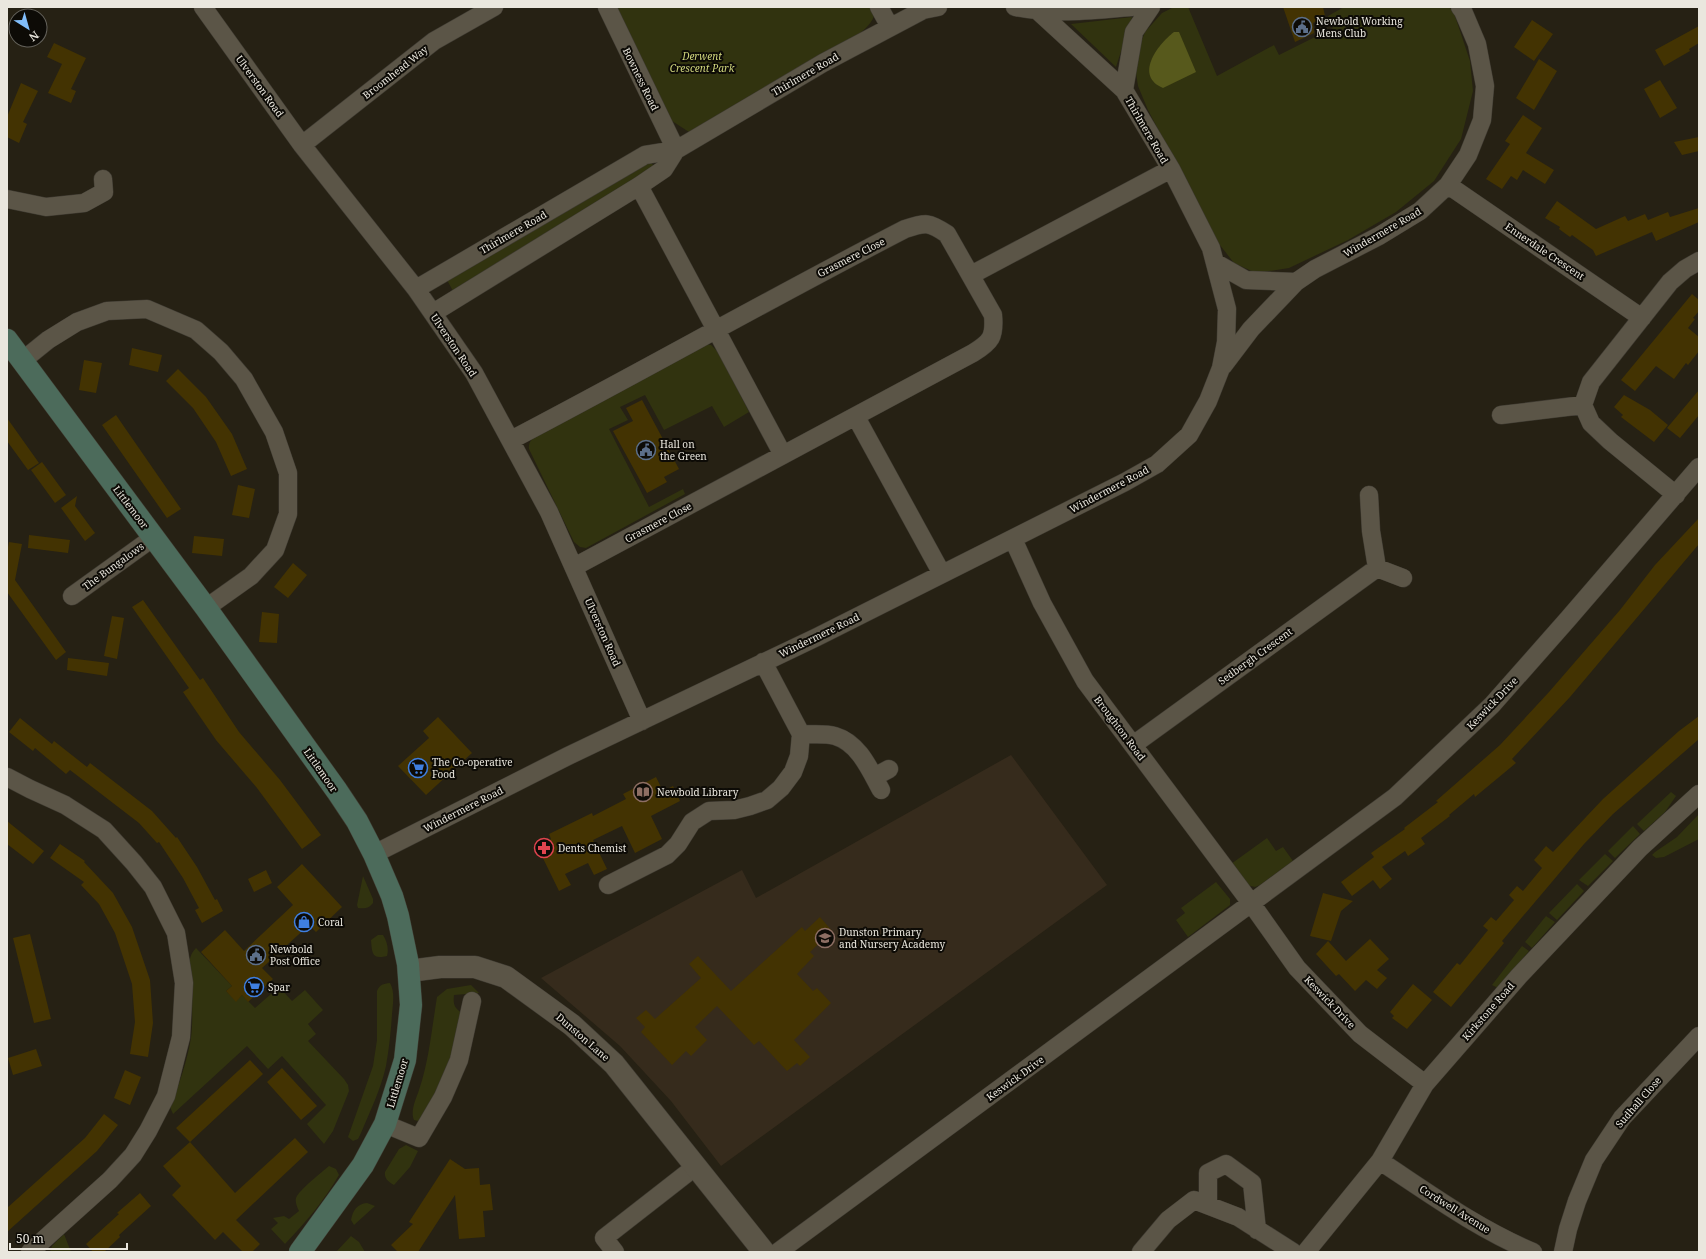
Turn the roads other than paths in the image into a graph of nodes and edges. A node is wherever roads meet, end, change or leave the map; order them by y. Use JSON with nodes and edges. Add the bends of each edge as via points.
{"nodes":[{"id":1,"x":204,"y":7,"type":"edge"},
{"id":2,"x":494,"y":7,"type":"edge"},
{"id":3,"x":607,"y":7,"type":"edge"},
{"id":4,"x":879,"y":7,"type":"edge"},
{"id":5,"x":938,"y":7,"type":"edge"},
{"id":6,"x":1015,"y":7,"type":"edge"},
{"id":7,"x":1132,"y":7,"type":"edge"},
{"id":8,"x":1151,"y":7,"type":"edge"},
{"id":9,"x":1465,"y":8,"type":"edge"},
{"id":10,"x":1038,"y":12,"type":"junction"},
{"id":11,"x":890,"y":27,"type":"junction"},
{"id":12,"x":1124,"y":90,"type":"junction"},
{"id":13,"x":302,"y":145,"type":"junction"},
{"id":14,"x":676,"y":150,"type":"junction"},
{"id":15,"x":1171,"y":169,"type":"junction"},
{"id":16,"x":103,"y":179,"type":"dead end"},
{"id":17,"x":1448,"y":185,"type":"junction"},
{"id":18,"x":639,"y":186,"type":"junction"},
{"id":19,"x":7,"y":199,"type":"edge"},
{"id":20,"x":1699,"y":261,"type":"edge"},
{"id":21,"x":1216,"y":263,"type":"junction"},
{"id":22,"x":971,"y":275,"type":"junction"},
{"id":23,"x":1296,"y":282,"type":"junction"},
{"id":24,"x":416,"y":289,"type":"junction"},
{"id":25,"x":433,"y":313,"type":"junction"},
{"id":26,"x":1642,"y":318,"type":"junction"},
{"id":27,"x":715,"y":331,"type":"junction"},
{"id":28,"x":7,"y":340,"type":"edge"},
{"id":29,"x":22,"y":361,"type":"junction"},
{"id":30,"x":1221,"y":368,"type":"junction"},
{"id":31,"x":1583,"y":405,"type":"junction"},
{"id":32,"x":1501,"y":415,"type":"dead end"},
{"id":33,"x":856,"y":417,"type":"junction"},
{"id":34,"x":511,"y":440,"type":"junction"},
{"id":35,"x":783,"y":455,"type":"junction"},
{"id":36,"x":1699,"y":467,"type":"edge"},
{"id":37,"x":1368,"y":495,"type":"dead end"},
{"id":38,"x":1676,"y":495,"type":"junction"},
{"id":39,"x":154,"y":537,"type":"junction"},
{"id":40,"x":1013,"y":539,"type":"junction"},
{"id":41,"x":574,"y":566,"type":"junction"},
{"id":42,"x":1377,"y":568,"type":"junction"},
{"id":43,"x":942,"y":574,"type":"junction"},
{"id":44,"x":1403,"y":578,"type":"dead end"},
{"id":45,"x":72,"y":596,"type":"dead end"},
{"id":46,"x":206,"y":608,"type":"junction"},
{"id":47,"x":763,"y":662,"type":"junction"},
{"id":48,"x":642,"y":721,"type":"junction"},
{"id":49,"x":801,"y":734,"type":"junction"},
{"id":50,"x":1133,"y":745,"type":"junction"},
{"id":51,"x":7,"y":777,"type":"edge"},
{"id":52,"x":882,"y":778,"type":"dead end"},
{"id":53,"x":1699,"y":794,"type":"edge"},
{"id":54,"x":374,"y":854,"type":"junction"},
{"id":55,"x":608,"y":885,"type":"dead end"},
{"id":56,"x":1251,"y":903,"type":"junction"},
{"id":57,"x":409,"y":971,"type":"junction"},
{"id":58,"x":472,"y":1001,"type":"dead end"},
{"id":59,"x":1695,"y":1046,"type":"edge"},
{"id":60,"x":1425,"y":1084,"type":"junction"},
{"id":61,"x":385,"y":1124,"type":"junction"},
{"id":62,"x":1380,"y":1161,"type":"junction"},
{"id":63,"x":695,"y":1167,"type":"junction"},
{"id":64,"x":1208,"y":1205,"type":"junction"},
{"id":65,"x":1257,"y":1230,"type":"junction"},
{"id":66,"x":1510,"y":1248,"type":"edge"},
{"id":67,"x":34,"y":1251,"type":"edge"},
{"id":68,"x":300,"y":1252,"type":"edge"},
{"id":69,"x":615,"y":1252,"type":"edge"},
{"id":70,"x":764,"y":1252,"type":"edge"},
{"id":71,"x":778,"y":1252,"type":"edge"},
{"id":72,"x":1141,"y":1252,"type":"edge"},
{"id":73,"x":1293,"y":1252,"type":"edge"},
{"id":74,"x":1306,"y":1252,"type":"edge"},
{"id":75,"x":1533,"y":1252,"type":"edge"},
{"id":76,"x":1563,"y":1252,"type":"edge"}],
"edges":[{"from":1,"to":13,"type":"street","name":"Ulverston Road"},
{"from":2,"to":13,"type":"street","name":"Broomhead Way","via":[[434,41]]},
{"from":3,"to":14,"type":"street","name":"Bowness Road"},
{"from":4,"to":11,"type":"street"},
{"from":5,"to":11,"type":"street","name":"Thirlmere Road","via":[[922,10]]},
{"from":6,"to":10,"type":"street","name":"Thirlmere Road"},
{"from":7,"to":10,"type":"street","name":"Thirlmere Road"},
{"from":8,"to":12,"type":"street","name":"Thirlmere Road","via":[[1134,32]]},
{"from":9,"to":17,"type":"street","name":"Windermere Road","via":[[1477,44],[1485,86],[1482,120],[1468,155]]},
{"from":10,"to":12,"type":"street","name":"Thirlmere Road"},
{"from":11,"to":14,"type":"street","name":"Thirlmere Road","via":[[823,63]]},
{"from":12,"to":15,"type":"street","name":"Thirlmere Road"},
{"from":13,"to":24,"type":"street","name":"Ulverston Road"},
{"from":14,"to":18,"type":"street","name":"Thirlmere Road","via":[[664,169]]},
{"from":14,"to":24,"type":"street","name":"Thirlmere Road","via":[[645,155]]},
{"from":15,"to":21,"type":"street","name":"Windermere Road"},
{"from":15,"to":22,"type":"street"},
{"from":16,"to":19,"type":"street","via":[[104,192],[84,203],[46,206]]},
{"from":17,"to":23,"type":"street","name":"Windermere Road","via":[[1420,211]]},
{"from":17,"to":26,"type":"street","name":"Ennerdale Crescent"},
{"from":18,"to":25,"type":"street","name":"Thirlmere Road"},
{"from":18,"to":27,"type":"street"},
{"from":20,"to":26,"type":"street","via":[[1670,282]]},
{"from":21,"to":23,"type":"street","via":[[1246,280]]},
{"from":21,"to":30,"type":"street","name":"Windermere Road","via":[[1227,309],[1226,342]]},
{"from":22,"to":27,"type":"street","name":"Grasmere Close","via":[[948,234],[936,226],[922,223],[803,282]]},
{"from":22,"to":33,"type":"street","name":"Grasmere Close","via":[[993,315],[995,330],[986,345]]},
{"from":23,"to":30,"type":"street","name":"Windermere Road","via":[[1251,329]]},
{"from":24,"to":25,"type":"street","name":"Ulverston Road"},
{"from":25,"to":34,"type":"street","name":"Ulverston Road","via":[[474,373]]},
{"from":26,"to":31,"type":"street","via":[[1591,382]]},
{"from":27,"to":34,"type":"street","name":"Grasmere Close"},
{"from":27,"to":35,"type":"street"},
{"from":28,"to":29,"type":"main road","name":"Littlemoor"},
{"from":29,"to":39,"type":"main road","name":"Littlemoor"},
{"from":29,"to":46,"type":"street","via":[[48,340],[77,322],[107,311],[147,309],[196,330],[221,352],[244,379],[274,432],[288,473],[288,514],[275,550],[251,576]]},
{"from":30,"to":40,"type":"street","name":"Windermere Road","via":[[1208,401],[1189,435],[1157,464]]},
{"from":31,"to":32,"type":"street"},
{"from":31,"to":38,"type":"street","via":[[1591,424]]},
{"from":33,"to":35,"type":"street","name":"Grasmere Close"},
{"from":33,"to":43,"type":"street"},
{"from":34,"to":41,"type":"street","name":"Ulverston Road"},
{"from":35,"to":41,"type":"street","name":"Grasmere Close"},
{"from":36,"to":38,"type":"street","name":"Keswick Drive"},
{"from":37,"to":42,"type":"street"},
{"from":38,"to":56,"type":"street","name":"Keswick Drive","via":[[1492,705],[1395,797]]},
{"from":39,"to":45,"type":"street","name":"The Bungalows"},
{"from":39,"to":46,"type":"main road","name":"Littlemoor"},
{"from":40,"to":43,"type":"street","name":"Windermere Road"},
{"from":40,"to":50,"type":"street","name":"Broughton Road","via":[[1042,603],[1085,682]]},
{"from":41,"to":48,"type":"street","name":"Ulverston Road"},
{"from":42,"to":44,"type":"street"},
{"from":42,"to":50,"type":"street","name":"Sedbergh Crescent"},
{"from":43,"to":47,"type":"street","name":"Windermere Road"},
{"from":46,"to":54,"type":"main road","name":"Littlemoor","via":[[357,821]]},
{"from":47,"to":48,"type":"street","name":"Windermere Road"},
{"from":47,"to":49,"type":"street"},
{"from":48,"to":54,"type":"street","name":"Windermere Road"},
{"from":49,"to":52,"type":"street","via":[[835,736],[849,743]]},
{"from":49,"to":55,"type":"street","via":[[799,756],[793,772],[781,788],[767,800],[734,810],[709,811],[692,822],[678,844],[667,855]]},
{"from":50,"to":56,"type":"street","name":"Broughton Road"},
{"from":51,"to":67,"type":"street","via":[[64,804],[104,830],[134,863],[153,887],[176,933],[184,983],[182,1037],[166,1096],[148,1131],[133,1155],[110,1180]]},
{"from":53,"to":60,"type":"street","name":"Kirkstone Road","via":[[1627,861],[1519,976]]},
{"from":54,"to":57,"type":"main road","name":"Littlemoor","via":[[398,916]]},
{"from":56,"to":60,"type":"street","name":"Keswick Drive","via":[[1297,968],[1360,1034]]},
{"from":56,"to":71,"type":"street","name":"Keswick Drive"},
{"from":57,"to":61,"type":"main road","name":"Littlemoor","via":[[411,1005],[405,1060]]},
{"from":57,"to":63,"type":"street","name":"Dunston Lane","via":[[440,967],[475,967],[506,977],[572,1025],[614,1064]]},
{"from":58,"to":61,"type":"street","via":[[459,1060],[443,1097],[419,1138]]},
{"from":59,"to":76,"type":"street","name":"Sudhall Close","via":[[1622,1118],[1594,1160],[1577,1201]]},
{"from":60,"to":62,"type":"street","name":"Kirkstone Road"},
{"from":61,"to":68,"type":"main road","name":"Littlemoor","via":[[363,1165]]},
{"from":62,"to":66,"type":"street","name":"Cordwell Avenue"},
{"from":62,"to":74,"type":"street","name":"Kirkstone Road"},
{"from":63,"to":69,"type":"street","via":[[604,1238]]},
{"from":63,"to":70,"type":"street","name":"Dunston Lane"},
{"from":64,"to":65,"type":"street","via":[[1238,1217]]},
{"from":64,"to":65,"type":"street","via":[[1208,1173],[1226,1164],[1252,1183]]},
{"from":64,"to":72,"type":"street","via":[[1194,1200],[1168,1220]]},
{"from":65,"to":73,"type":"street"},
{"from":66,"to":75,"type":"street","name":"Cordwell Avenue"}]}
